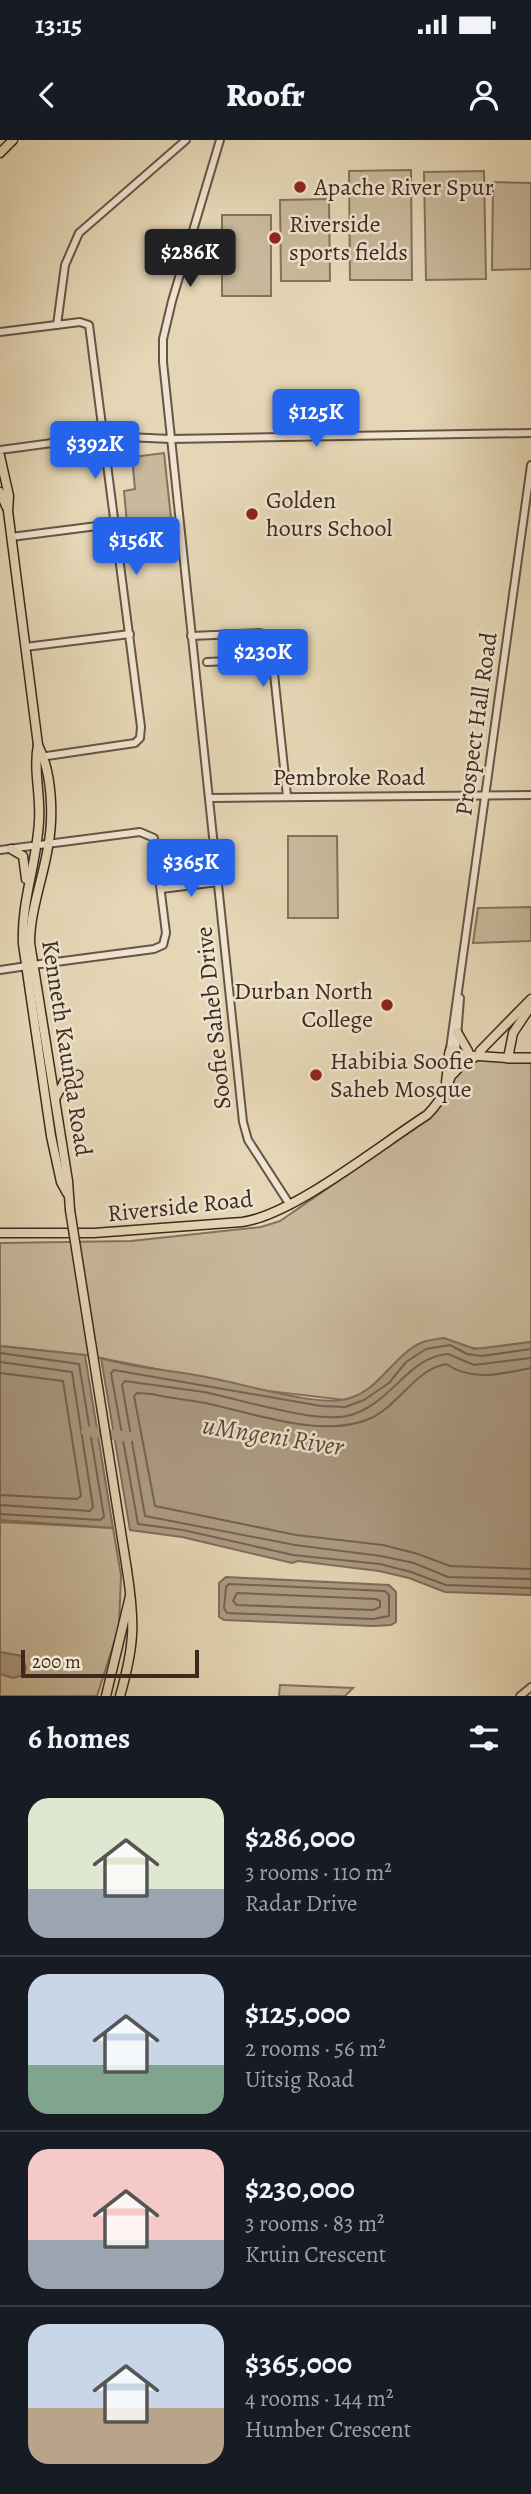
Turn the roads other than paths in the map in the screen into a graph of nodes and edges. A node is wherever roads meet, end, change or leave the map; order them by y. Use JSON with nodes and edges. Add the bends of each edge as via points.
{"nodes":[{"id":1,"x":13,"y":140,"type":"edge"},
{"id":2,"x":186,"y":140,"type":"edge"},
{"id":3,"x":220,"y":140,"type":"edge"},
{"id":4,"x":0,"y":153,"type":"edge"},
{"id":5,"x":57,"y":325,"type":"junction"},
{"id":6,"x":0,"y":332,"type":"edge"},
{"id":7,"x":531,"y":433,"type":"edge"},
{"id":8,"x":103,"y":436,"type":"junction"},
{"id":9,"x":171,"y":439,"type":"junction"},
{"id":10,"x":0,"y":450,"type":"edge"},
{"id":11,"x":0,"y":456,"type":"edge"},
{"id":12,"x":531,"y":465,"type":"edge"},
{"id":13,"x":0,"y":492,"type":"edge"},
{"id":14,"x":8,"y":511,"type":"junction"},
{"id":15,"x":113,"y":524,"type":"junction"},
{"id":16,"x":11,"y":537,"type":"junction"},
{"id":17,"x":130,"y":634,"type":"junction"},
{"id":18,"x":191,"y":636,"type":"junction"},
{"id":19,"x":24,"y":648,"type":"junction"},
{"id":20,"x":273,"y":659,"type":"junction"},
{"id":21,"x":208,"y":662,"type":"dead end"},
{"id":22,"x":41,"y":757,"type":"junction"},
{"id":23,"x":531,"y":794,"type":"edge"},
{"id":24,"x":485,"y":795,"type":"junction"},
{"id":25,"x":287,"y":796,"type":"junction"},
{"id":26,"x":210,"y":798,"type":"junction"},
{"id":27,"x":45,"y":801,"type":"junction"},
{"id":28,"x":49,"y":844,"type":"junction"},
{"id":29,"x":37,"y":846,"type":"junction"},
{"id":30,"x":11,"y":849,"type":"junction"},
{"id":31,"x":0,"y":850,"type":"edge"},
{"id":32,"x":218,"y":882,"type":"junction"},
{"id":33,"x":27,"y":889,"type":"junction"},
{"id":34,"x":161,"y":889,"type":"junction"},
{"id":35,"x":30,"y":966,"type":"junction"},
{"id":36,"x":0,"y":970,"type":"edge"},
{"id":37,"x":459,"y":989,"type":"junction"},
{"id":38,"x":531,"y":999,"type":"edge"},
{"id":39,"x":531,"y":1006,"type":"edge"},
{"id":40,"x":457,"y":1032,"type":"junction"},
{"id":41,"x":468,"y":1051,"type":"junction"},
{"id":42,"x":453,"y":1052,"type":"junction"},
{"id":43,"x":480,"y":1053,"type":"junction"},
{"id":44,"x":531,"y":1053,"type":"edge"},
{"id":45,"x":508,"y":1055,"type":"junction"},
{"id":46,"x":531,"y":1058,"type":"edge"},
{"id":47,"x":453,"y":1074,"type":"junction"},
{"id":48,"x":78,"y":1075,"type":"dead end"},
{"id":49,"x":445,"y":1087,"type":"junction"},
{"id":50,"x":55,"y":1099,"type":"junction"},
{"id":51,"x":67,"y":1193,"type":"junction"},
{"id":52,"x":290,"y":1205,"type":"junction"},
{"id":53,"x":0,"y":1233,"type":"edge"},
{"id":54,"x":131,"y":1593,"type":"junction"},
{"id":55,"x":531,"y":1687,"type":"edge"},
{"id":56,"x":106,"y":1696,"type":"edge"},
{"id":57,"x":120,"y":1696,"type":"edge"},
{"id":58,"x":520,"y":1696,"type":"edge"}],
"edges":[{"from":1,"to":4,"type":"main road"},
{"from":2,"to":5,"type":"street","via":[[79,233],[65,265]]},
{"from":3,"to":9,"type":"street","name":"Soofie Saheb Drive","via":[[163,339]]},
{"from":5,"to":6,"type":"street"},
{"from":5,"to":8,"type":"street","via":[[89,325]]},
{"from":7,"to":9,"type":"street"},
{"from":8,"to":9,"type":"street"},
{"from":8,"to":10,"type":"street"},
{"from":8,"to":15,"type":"street"},
{"from":9,"to":18,"type":"street","name":"Soofie Saheb Drive"},
{"from":11,"to":14,"type":"main road","name":"Kenneth Kaunda Road"},
{"from":12,"to":24,"type":"street","name":"Prospect Hall Road"},
{"from":13,"to":14,"type":"main road","name":"Kenneth Kaunda Road"},
{"from":14,"to":16,"type":"main road","name":"Kenneth Kaunda Road"},
{"from":15,"to":16,"type":"street"},
{"from":15,"to":17,"type":"street"},
{"from":16,"to":19,"type":"main road","name":"Kenneth Kaunda Road"},
{"from":17,"to":19,"type":"street"},
{"from":17,"to":22,"type":"street","via":[[139,741]]},
{"from":18,"to":20,"type":"street","via":[[264,633],[271,639]]},
{"from":18,"to":26,"type":"street","name":"Soofie Saheb Drive"},
{"from":19,"to":22,"type":"main road","name":"Kenneth Kaunda Road"},
{"from":20,"to":21,"type":"street"},
{"from":20,"to":25,"type":"street"},
{"from":22,"to":27,"type":"main road","name":"Kenneth Kaunda Road"},
{"from":23,"to":24,"type":"street","name":"Pembroke Road"},
{"from":24,"to":25,"type":"street","name":"Pembroke Road"},
{"from":24,"to":37,"type":"street","name":"Prospect Hall Road"},
{"from":25,"to":26,"type":"street","name":"Pembroke Road"},
{"from":26,"to":32,"type":"street","name":"Soofie Saheb Drive"},
{"from":27,"to":28,"type":"main road","name":"Kenneth Kaunda Road"},
{"from":27,"to":29,"type":"main road","name":"Kenneth Kaunda Road"},
{"from":28,"to":29,"type":"street"},
{"from":28,"to":34,"type":"street","via":[[148,834],[155,842]]},
{"from":28,"to":35,"type":"main road","name":"Kenneth Kaunda Road","via":[[30,929]]},
{"from":29,"to":30,"type":"street"},
{"from":29,"to":33,"type":"main road","name":"Kenneth Kaunda Road"},
{"from":30,"to":31,"type":"street"},
{"from":30,"to":33,"type":"main road","via":[[24,859]]},
{"from":32,"to":34,"type":"street"},
{"from":32,"to":52,"type":"street","name":"Soofie Saheb Drive","via":[[243,1122],[248,1140]]},
{"from":33,"to":35,"type":"main road","name":"Kenneth Kaunda Road","via":[[22,929]]},
{"from":34,"to":35,"type":"street","via":[[166,933],[160,948]]},
{"from":35,"to":36,"type":"street"},
{"from":35,"to":50,"type":"main road","name":"Kenneth Kaunda Road"},
{"from":35,"to":51,"type":"main road","name":"Kenneth Kaunda Road","via":[[51,1136]]},
{"from":37,"to":40,"type":"street","name":"Prospect Hall Road"},
{"from":37,"to":42,"type":"street","name":"Prospect Hall Road"},
{"from":38,"to":43,"type":"main road"},
{"from":39,"to":45,"type":"main road","via":[[513,1033]]},
{"from":40,"to":41,"type":"main road"},
{"from":40,"to":42,"type":"street","name":"Prospect Hall Road"},
{"from":41,"to":42,"type":"main road"},
{"from":41,"to":43,"type":"main road"},
{"from":42,"to":43,"type":"main road"},
{"from":42,"to":47,"type":"main road","name":"Riverside Road"},
{"from":42,"to":49,"type":"main road","name":"Riverside Road"},
{"from":43,"to":45,"type":"main road"},
{"from":43,"to":47,"type":"main road"},
{"from":44,"to":45,"type":"highway"},
{"from":45,"to":46,"type":"highway"},
{"from":47,"to":49,"type":"main road","name":"Riverside Road"},
{"from":48,"to":50,"type":"main road","via":[[64,1082]]},
{"from":49,"to":52,"type":"main road","name":"Riverside Road","via":[[426,1115]]},
{"from":50,"to":51,"type":"main road","name":"Kenneth Kaunda Road"},
{"from":51,"to":54,"type":"main road","name":"Kenneth Kaunda Road","bridge":true},
{"from":52,"to":53,"type":"main road","name":"Riverside Road","via":[[242,1222],[94,1233]]},
{"from":54,"to":56,"type":"main road","name":"Kenneth Kaunda Road"},
{"from":54,"to":57,"type":"main road","name":"Kenneth Kaunda Road","via":[[132,1642]]},
{"from":55,"to":58,"type":"street"}]}
